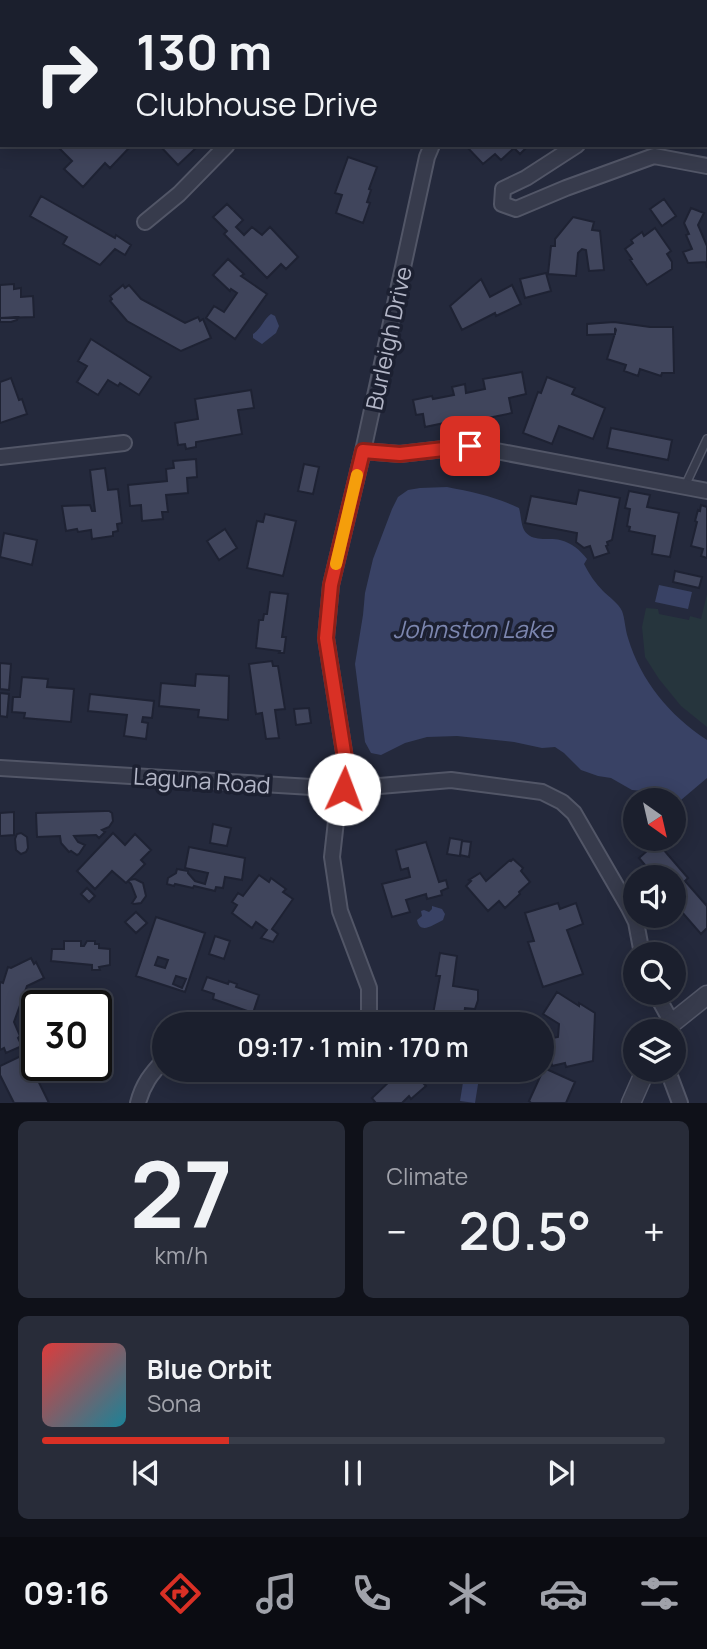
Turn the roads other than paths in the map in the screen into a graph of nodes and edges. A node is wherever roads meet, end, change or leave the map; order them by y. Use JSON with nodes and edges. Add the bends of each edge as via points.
{"nodes":[{"id":1,"x":225,"y":147,"type":"edge"},
{"id":2,"x":431,"y":147,"type":"edge"},
{"id":3,"x":574,"y":147,"type":"edge"},
{"id":4,"x":707,"y":166,"type":"edge"},
{"id":5,"x":145,"y":222,"type":"dead end"},
{"id":6,"x":707,"y":439,"type":"edge"},
{"id":7,"x":124,"y":443,"type":"dead end"},
{"id":8,"x":363,"y":451,"type":"junction"},
{"id":9,"x":0,"y":457,"type":"edge"},
{"id":10,"x":685,"y":486,"type":"junction"},
{"id":11,"x":707,"y":491,"type":"edge"},
{"id":12,"x":0,"y":768,"type":"edge"},
{"id":13,"x":344,"y":789,"type":"junction"},
{"id":14,"x":639,"y":942,"type":"edge"},
{"id":15,"x":707,"y":995,"type":"edge"},
{"id":16,"x":369,"y":1012,"type":"edge"},
{"id":17,"x":679,"y":1019,"type":"edge"},
{"id":18,"x":152,"y":1075,"type":"edge"},
{"id":19,"x":640,"y":1082,"type":"edge"},
{"id":20,"x":672,"y":1082,"type":"edge"},
{"id":21,"x":138,"y":1103,"type":"edge"},
{"id":22,"x":631,"y":1103,"type":"edge"},
{"id":23,"x":680,"y":1103,"type":"edge"}],
"edges":[{"from":1,"to":5,"type":"street"},
{"from":2,"to":8,"type":"street","name":"Burleigh Drive"},
{"from":3,"to":4,"type":"street","via":[[503,189],[502,204],[516,209],[654,156]]},
{"from":6,"to":10,"type":"lane"},
{"from":7,"to":9,"type":"street"},
{"from":8,"to":10,"type":"street","via":[[400,454],[470,446]]},
{"from":8,"to":13,"type":"street","name":"Burleigh Drive","via":[[331,585],[326,638],[347,771]]},
{"from":10,"to":11,"type":"street"},
{"from":12,"to":13,"type":"street","name":"Laguna Road"},
{"from":13,"to":14,"type":"street","name":"Laguna Road","via":[[451,780],[542,792],[562,802],[629,908]]},
{"from":13,"to":16,"type":"street","name":"Burleigh Drive","via":[[332,857],[340,911],[369,988]]},
{"from":15,"to":17,"type":"street"},
{"from":18,"to":21,"type":"street"},
{"from":19,"to":22,"type":"street"},
{"from":20,"to":23,"type":"street"}]}
